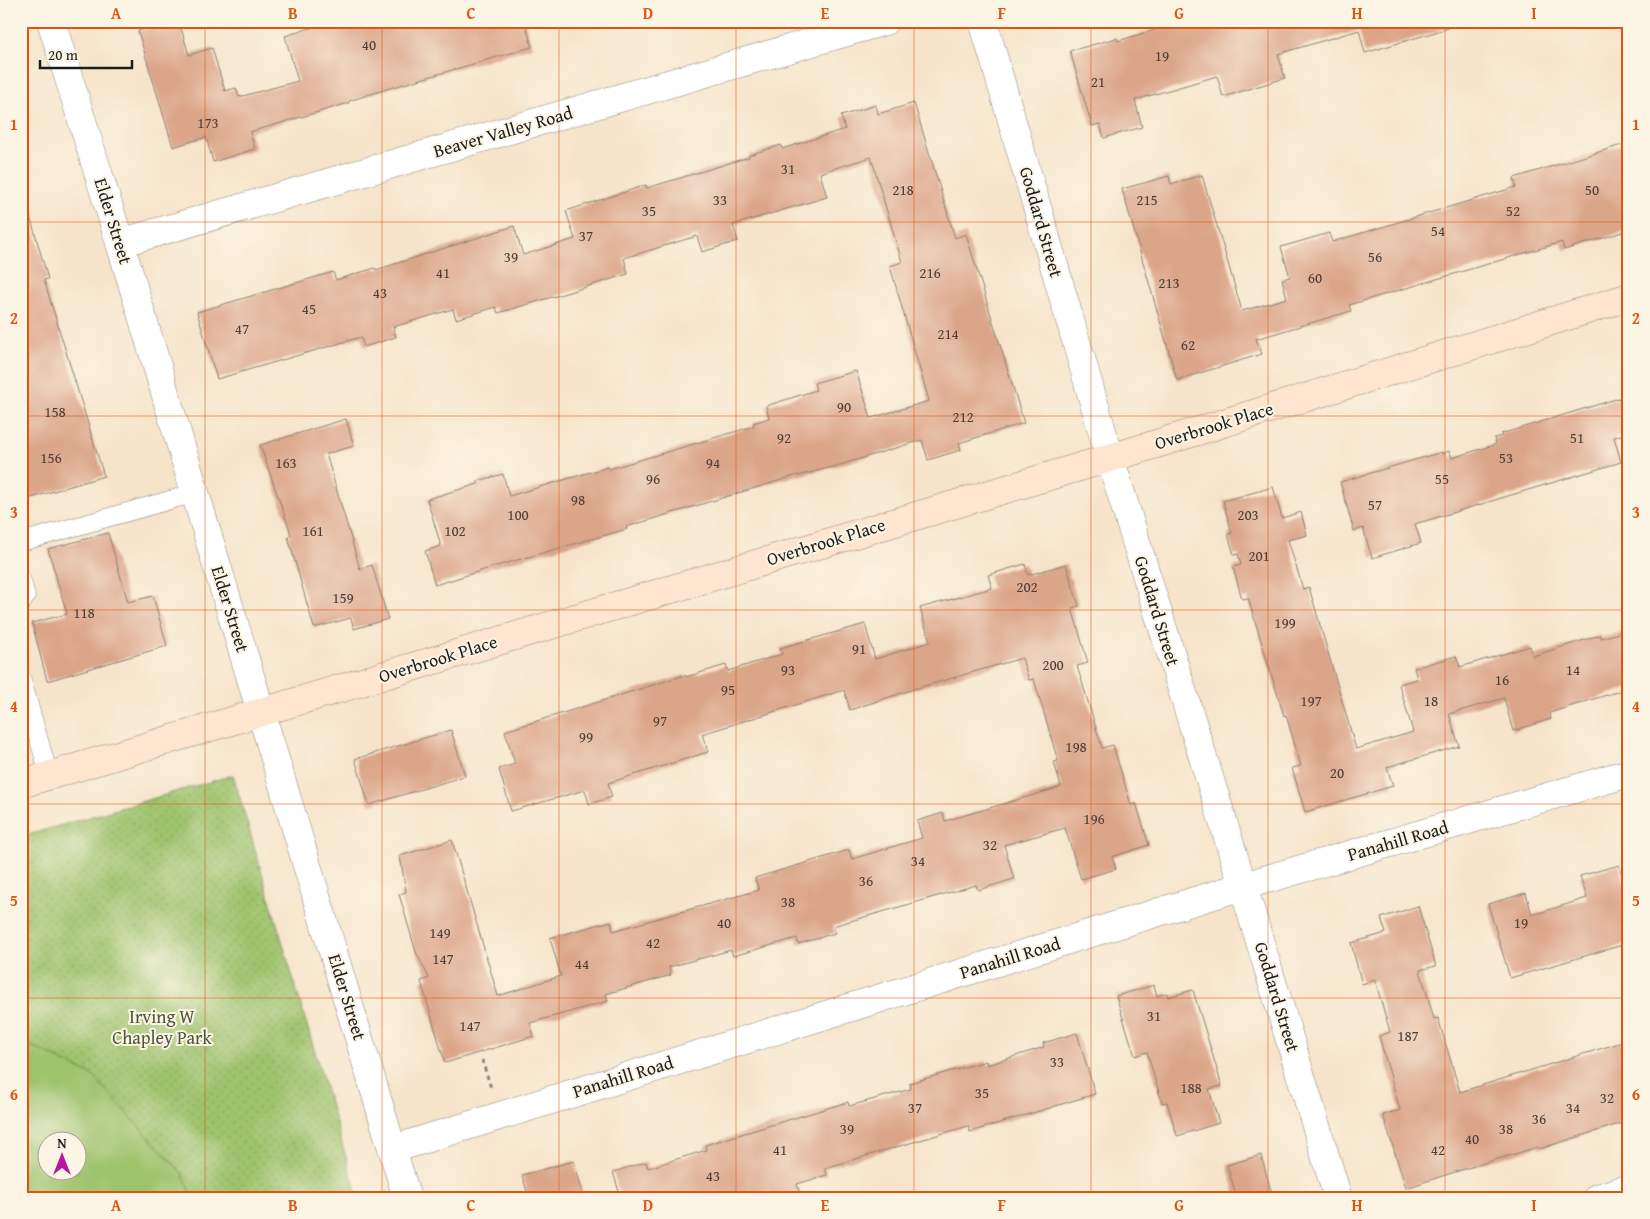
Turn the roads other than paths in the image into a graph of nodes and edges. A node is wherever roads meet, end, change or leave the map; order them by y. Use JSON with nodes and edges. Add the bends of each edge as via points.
{"nodes":[{"id":1,"x":51,"y":21,"type":"edge"},
{"id":2,"x":885,"y":21,"type":"edge"},
{"id":3,"x":983,"y":21,"type":"edge"},
{"id":4,"x":120,"y":243,"type":"junction"},
{"id":5,"x":1629,"y":297,"type":"edge"},
{"id":6,"x":1110,"y":458,"type":"junction"},
{"id":7,"x":195,"y":493,"type":"junction"},
{"id":8,"x":21,"y":542,"type":"edge"},
{"id":9,"x":21,"y":578,"type":"edge"},
{"id":10,"x":21,"y":604,"type":"edge"},
{"id":11,"x":21,"y":677,"type":"edge"},
{"id":12,"x":261,"y":712,"type":"junction"},
{"id":13,"x":1629,"y":773,"type":"edge"},
{"id":14,"x":49,"y":775,"type":"junction"},
{"id":15,"x":21,"y":784,"type":"edge"},
{"id":16,"x":1244,"y":886,"type":"junction"},
{"id":17,"x":393,"y":1149,"type":"junction"},
{"id":18,"x":1629,"y":1188,"type":"edge"},
{"id":19,"x":407,"y":1198,"type":"edge"},
{"id":20,"x":1338,"y":1198,"type":"edge"},
{"id":21,"x":1597,"y":1198,"type":"edge"}],
"edges":[{"from":1,"to":4,"type":"street","name":"Elder Street"},
{"from":2,"to":4,"type":"street","name":"Beaver Valley Road"},
{"from":3,"to":6,"type":"street","name":"Goddard Street"},
{"from":4,"to":7,"type":"street","name":"Elder Street"},
{"from":5,"to":6,"type":"street","name":"Overbrook Place"},
{"from":6,"to":12,"type":"street","name":"Overbrook Place"},
{"from":6,"to":16,"type":"street","name":"Goddard Street"},
{"from":7,"to":8,"type":"lane"},
{"from":7,"to":12,"type":"street","name":"Elder Street"},
{"from":9,"to":10,"type":"lane","via":[[26,596]]},
{"from":11,"to":14,"type":"lane"},
{"from":12,"to":14,"type":"street","name":"Overbrook Place"},
{"from":12,"to":17,"type":"street","name":"Elder Street"},
{"from":13,"to":16,"type":"street","name":"Panahill Road"},
{"from":14,"to":15,"type":"street","name":"Overbrook Place"},
{"from":16,"to":17,"type":"street","name":"Panahill Road"},
{"from":16,"to":20,"type":"street","name":"Goddard Street"},
{"from":17,"to":19,"type":"street","name":"Elder Street"},
{"from":18,"to":21,"type":"street"}]}
